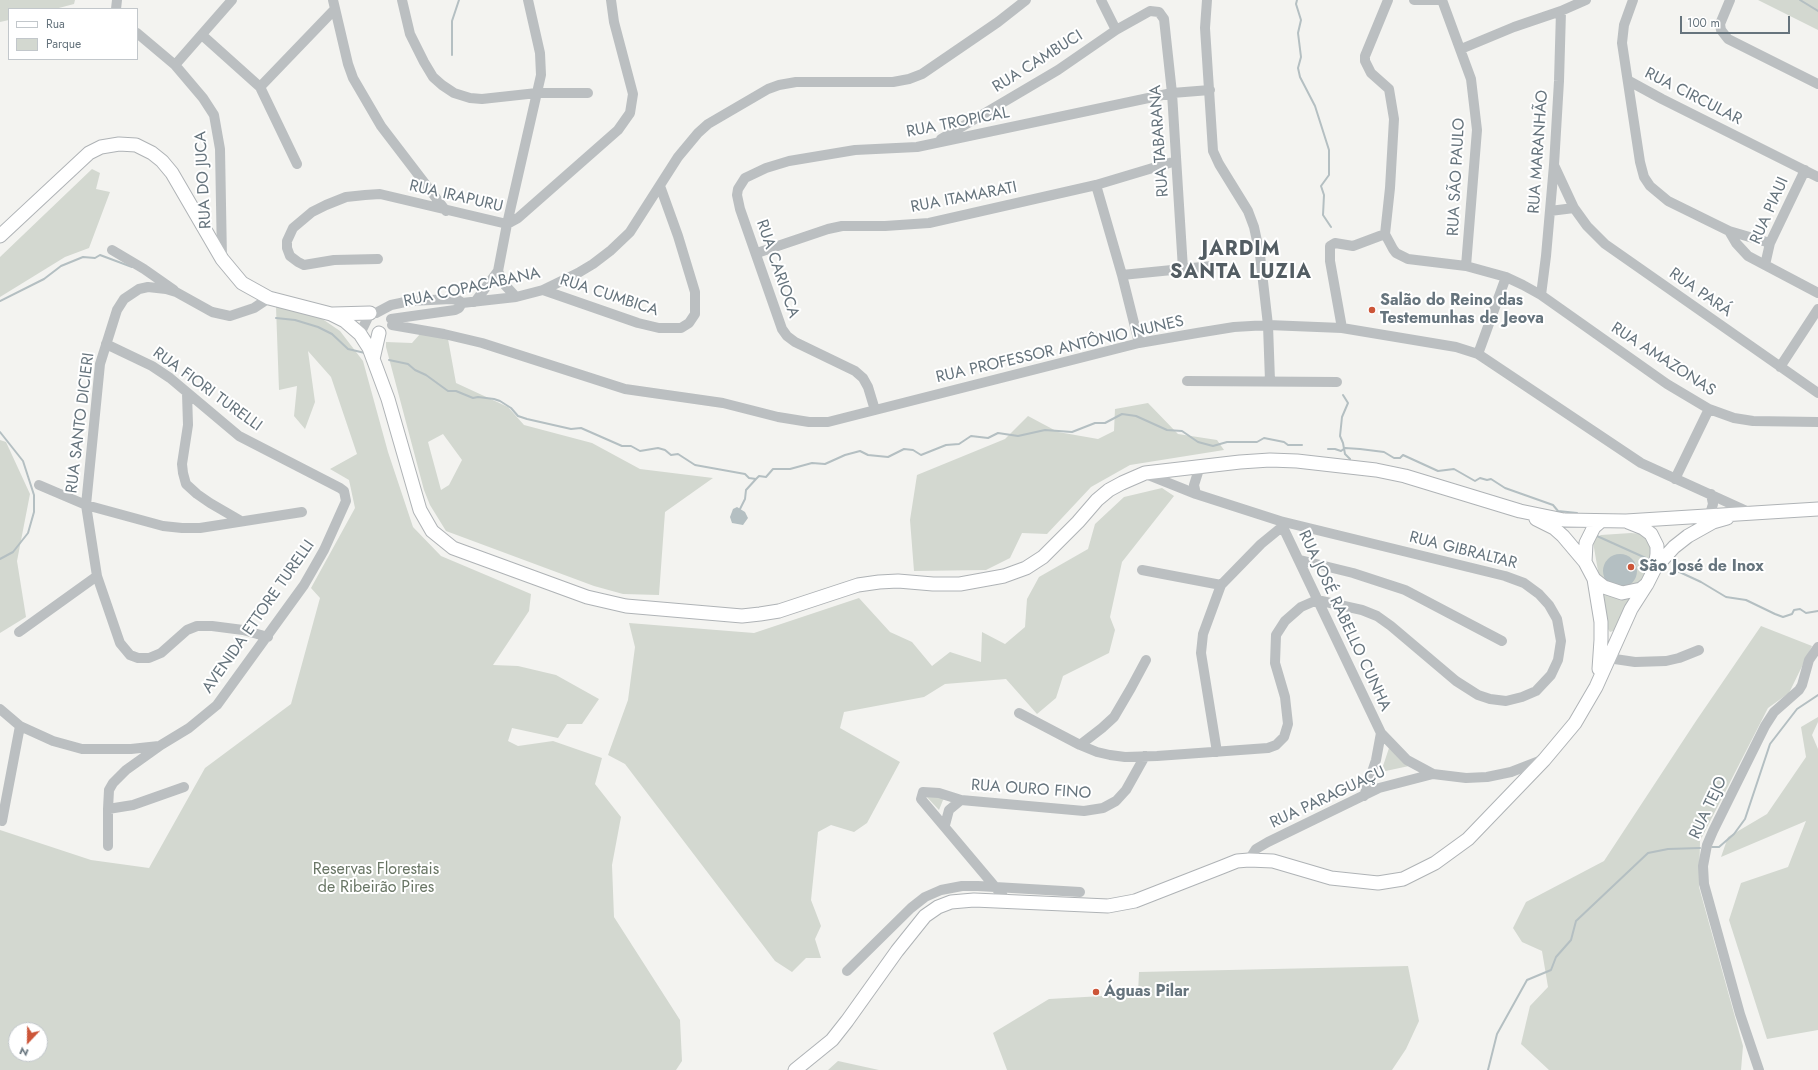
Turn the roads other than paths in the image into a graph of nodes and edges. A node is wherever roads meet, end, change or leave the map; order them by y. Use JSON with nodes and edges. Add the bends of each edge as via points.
{"nodes":[{"id":1,"x":232,"y":0,"type":"edge"},
{"id":2,"x":402,"y":0,"type":"edge"},
{"id":3,"x":528,"y":0,"type":"edge"},
{"id":4,"x":611,"y":0,"type":"edge"},
{"id":5,"x":1026,"y":0,"type":"edge"},
{"id":6,"x":1101,"y":0,"type":"edge"},
{"id":7,"x":1207,"y":0,"type":"edge"},
{"id":8,"x":1388,"y":0,"type":"edge"},
{"id":9,"x":1414,"y":0,"type":"edge"},
{"id":10,"x":1442,"y":0,"type":"edge"},
{"id":11,"x":1586,"y":0,"type":"edge"},
{"id":12,"x":1633,"y":0,"type":"edge"},
{"id":13,"x":1730,"y":0,"type":"edge"},
{"id":14,"x":334,"y":5,"type":"edge"},
{"id":15,"x":1561,"y":11,"type":"junction"},
{"id":16,"x":1159,"y":12,"type":"joint"},
{"id":17,"x":1116,"y":30,"type":"junction"},
{"id":18,"x":138,"y":34,"type":"edge"},
{"id":19,"x":202,"y":35,"type":"junction"},
{"id":20,"x":1461,"y":48,"type":"junction"},
{"id":21,"x":175,"y":65,"type":"junction"},
{"id":22,"x":1629,"y":81,"type":"junction"},
{"id":23,"x":1818,"y":84,"type":"edge"},
{"id":24,"x":260,"y":87,"type":"junction"},
{"id":25,"x":1210,"y":90,"type":"junction"},
{"id":26,"x":537,"y":93,"type":"junction"},
{"id":27,"x":588,"y":93,"type":"dead end"},
{"id":28,"x":1172,"y":94,"type":"junction"},
{"id":29,"x":935,"y":143,"type":"junction"},
{"id":30,"x":1176,"y":161,"type":"junction"},
{"id":31,"x":297,"y":164,"type":"dead end"},
{"id":32,"x":1554,"y":165,"type":"junction"},
{"id":33,"x":1805,"y":170,"type":"junction"},
{"id":34,"x":1818,"y":177,"type":"edge"},
{"id":35,"x":1096,"y":185,"type":"junction"},
{"id":36,"x":660,"y":186,"type":"junction"},
{"id":37,"x":1574,"y":208,"type":"junction"},
{"id":38,"x":740,"y":209,"type":"joint"},
{"id":39,"x":446,"y":211,"type":"junction"},
{"id":40,"x":1550,"y":211,"type":"junction"},
{"id":41,"x":507,"y":224,"type":"junction"},
{"id":42,"x":1729,"y":231,"type":"junction"},
{"id":43,"x":1385,"y":234,"type":"junction"},
{"id":44,"x":0,"y":236,"type":"edge"},
{"id":45,"x":1770,"y":244,"type":"junction"},
{"id":46,"x":112,"y":250,"type":"dead end"},
{"id":47,"x":757,"y":254,"type":"junction"},
{"id":48,"x":222,"y":259,"type":"junction"},
{"id":49,"x":378,"y":259,"type":"dead end"},
{"id":50,"x":1765,"y":265,"type":"junction"},
{"id":51,"x":1212,"y":266,"type":"dead end"},
{"id":52,"x":1466,"y":266,"type":"junction"},
{"id":53,"x":1183,"y":269,"type":"junction"},
{"id":54,"x":498,"y":271,"type":"junction"},
{"id":55,"x":1122,"y":276,"type":"junction"},
{"id":56,"x":1506,"y":277,"type":"junction"},
{"id":57,"x":543,"y":290,"type":"junction"},
{"id":58,"x":176,"y":292,"type":"junction"},
{"id":59,"x":1818,"y":294,"type":"edge"},
{"id":60,"x":1541,"y":295,"type":"junction"},
{"id":61,"x":516,"y":297,"type":"junction"},
{"id":62,"x":269,"y":298,"type":"junction"},
{"id":63,"x":475,"y":302,"type":"junction"},
{"id":64,"x":462,"y":304,"type":"junction"},
{"id":65,"x":1818,"y":309,"type":"edge"},
{"id":66,"x":373,"y":312,"type":"junction"},
{"id":67,"x":331,"y":314,"type":"junction"},
{"id":68,"x":392,"y":322,"type":"junction"},
{"id":69,"x":1268,"y":325,"type":"junction"},
{"id":70,"x":1342,"y":328,"type":"junction"},
{"id":71,"x":379,"y":334,"type":"junction"},
{"id":72,"x":361,"y":335,"type":"junction"},
{"id":73,"x":1139,"y":343,"type":"junction"},
{"id":74,"x":106,"y":344,"type":"junction"},
{"id":75,"x":1478,"y":354,"type":"junction"},
{"id":76,"x":373,"y":359,"type":"junction"},
{"id":77,"x":1780,"y":367,"type":"junction"},
{"id":78,"x":1187,"y":381,"type":"dead end"},
{"id":79,"x":1270,"y":381,"type":"junction"},
{"id":80,"x":1337,"y":382,"type":"dead end"},
{"id":81,"x":187,"y":393,"type":"junction"},
{"id":82,"x":1818,"y":394,"type":"edge"},
{"id":83,"x":1709,"y":409,"type":"junction"},
{"id":84,"x":876,"y":410,"type":"junction"},
{"id":85,"x":1818,"y":422,"type":"edge"},
{"id":86,"x":1200,"y":466,"type":"junction"},
{"id":87,"x":1145,"y":474,"type":"junction"},
{"id":88,"x":1675,"y":479,"type":"junction"},
{"id":89,"x":39,"y":486,"type":"dead end"},
{"id":90,"x":1196,"y":494,"type":"junction"},
{"id":91,"x":1711,"y":494,"type":"junction"},
{"id":92,"x":346,"y":501,"type":"joint"},
{"id":93,"x":86,"y":505,"type":"junction"},
{"id":94,"x":1818,"y":509,"type":"edge"},
{"id":95,"x":302,"y":512,"type":"dead end"},
{"id":96,"x":1520,"y":512,"type":"junction"},
{"id":97,"x":1747,"y":513,"type":"junction"},
{"id":98,"x":1710,"y":514,"type":"junction"},
{"id":99,"x":241,"y":521,"type":"junction"},
{"id":100,"x":1601,"y":521,"type":"junction"},
{"id":101,"x":1626,"y":521,"type":"junction"},
{"id":102,"x":1282,"y":523,"type":"junction"},
{"id":103,"x":1300,"y":560,"type":"junction"},
{"id":104,"x":1585,"y":562,"type":"junction"},
{"id":105,"x":1655,"y":568,"type":"junction"},
{"id":106,"x":1142,"y":570,"type":"dead end"},
{"id":107,"x":97,"y":576,"type":"junction"},
{"id":108,"x":1594,"y":579,"type":"junction"},
{"id":109,"x":1647,"y":584,"type":"junction"},
{"id":110,"x":1221,"y":585,"type":"junction"},
{"id":111,"x":1317,"y":600,"type":"junction"},
{"id":112,"x":19,"y":632,"type":"dead end"},
{"id":113,"x":268,"y":637,"type":"junction"},
{"id":114,"x":1502,"y":641,"type":"dead end"},
{"id":115,"x":1818,"y":647,"type":"edge"},
{"id":116,"x":1700,"y":650,"type":"dead end"},
{"id":117,"x":1608,"y":658,"type":"junction"},
{"id":118,"x":1146,"y":660,"type":"dead end"},
{"id":119,"x":1596,"y":687,"type":"junction"},
{"id":120,"x":0,"y":709,"type":"edge"},
{"id":121,"x":1019,"y":713,"type":"dead end"},
{"id":122,"x":20,"y":726,"type":"junction"},
{"id":123,"x":1381,"y":733,"type":"junction"},
{"id":124,"x":161,"y":745,"type":"junction"},
{"id":125,"x":1080,"y":745,"type":"junction"},
{"id":126,"x":1217,"y":752,"type":"junction"},
{"id":127,"x":1145,"y":756,"type":"junction"},
{"id":128,"x":1544,"y":760,"type":"junction"},
{"id":129,"x":1433,"y":774,"type":"junction"},
{"id":130,"x":184,"y":787,"type":"dead end"},
{"id":131,"x":1364,"y":796,"type":"junction"},
{"id":132,"x":961,"y":800,"type":"junction"},
{"id":133,"x":108,"y":809,"type":"junction"},
{"id":134,"x":2,"y":821,"type":"dead end"},
{"id":135,"x":945,"y":825,"type":"junction"},
{"id":136,"x":108,"y":846,"type":"dead end"},
{"id":137,"x":1248,"y":860,"type":"junction"},
{"id":138,"x":998,"y":887,"type":"junction"},
{"id":139,"x":1080,"y":892,"type":"dead end"},
{"id":140,"x":1007,"y":901,"type":"junction"},
{"id":141,"x":847,"y":971,"type":"dead end"},
{"id":142,"x":795,"y":1070,"type":"edge"},
{"id":143,"x":1759,"y":1070,"type":"edge"}],
"edges":[{"from":1,"to":19,"type":"street"},
{"from":2,"to":26,"type":"street","via":[[410,34],[433,77],[442,85],[470,98]]},
{"from":3,"to":26,"type":"street","via":[[540,53],[541,75]]},
{"from":4,"to":41,"type":"street","name":"RUA IRAPURU","via":[[614,22],[633,94],[630,114],[618,130],[572,172],[518,218]]},
{"from":5,"to":36,"type":"street","name":"RUA COPACABANA","via":[[922,74],[909,79],[894,82],[796,82],[768,89],[708,124],[686,146]]},
{"from":6,"to":17,"type":"street"},
{"from":7,"to":25,"type":"street","via":[[1205,28]]},
{"from":8,"to":43,"type":"street","via":[[1365,56],[1368,69],[1389,89],[1394,119]]},
{"from":9,"to":10,"type":"street"},
{"from":10,"to":20,"type":"street","name":"RUA SÃO PAULO"},
{"from":11,"to":15,"type":"street"},
{"from":12,"to":22,"type":"street","name":"RUA CIRCULAR","via":[[1622,33]]},
{"from":13,"to":23,"type":"street","via":[[1720,24],[1723,35]]},
{"from":14,"to":24,"type":"street"},
{"from":14,"to":39,"type":"street","via":[[353,78],[381,126]]},
{"from":15,"to":20,"type":"street"},
{"from":15,"to":32,"type":"street","name":"RUA MARANHÃO"},
{"from":16,"to":17,"type":"street","name":"RUA CAMBUCI","via":[[1150,11]]},
{"from":16,"to":28,"type":"street","name":"RUA TABARANA","via":[[1164,19]]},
{"from":17,"to":29,"type":"street","name":"RUA CAMBUCI","via":[[1058,70]]},
{"from":18,"to":21,"type":"street","name":"RUA DO JUCA"},
{"from":19,"to":21,"type":"street"},
{"from":19,"to":24,"type":"street"},
{"from":20,"to":52,"type":"street","name":"RUA SÃO PAULO","via":[[1473,90],[1477,130]]},
{"from":21,"to":48,"type":"street","name":"RUA DO JUCA","via":[[209,106],[217,124],[220,149]]},
{"from":22,"to":33,"type":"street","name":"RUA CIRCULAR"},
{"from":22,"to":42,"type":"street","via":[[1644,177],[1650,186],[1668,201]]},
{"from":24,"to":31,"type":"street"},
{"from":25,"to":28,"type":"street","name":"RUA TROPICAL"},
{"from":25,"to":69,"type":"street","via":[[1213,152],[1248,211],[1254,227]]},
{"from":26,"to":27,"type":"street"},
{"from":26,"to":41,"type":"street"},
{"from":28,"to":29,"type":"street","name":"RUA TROPICAL"},
{"from":28,"to":30,"type":"street","name":"RUA TABARANA"},
{"from":29,"to":38,"type":"street","name":"RUA TROPICAL","via":[[917,147],[855,150],[790,161],[766,168],[750,175],[741,184],[737,195]]},
{"from":30,"to":35,"type":"street","name":"RUA ITAMARATI"},
{"from":30,"to":53,"type":"street","name":"RUA TABARANA"},
{"from":32,"to":37,"type":"street","name":"RUA PARÁ"},
{"from":32,"to":40,"type":"street","name":"RUA MARANHÃO"},
{"from":33,"to":34,"type":"street","name":"RUA CIRCULAR"},
{"from":33,"to":45,"type":"street","name":"RUA PIAUI"},
{"from":35,"to":47,"type":"street","name":"RUA ITAMARATI","via":[[929,222],[842,226]]},
{"from":35,"to":55,"type":"street"},
{"from":36,"to":57,"type":"street","name":"RUA COPACABANA","via":[[630,232],[610,251],[578,273]]},
{"from":36,"to":57,"type":"street","name":"RUA CUMBICA","via":[[695,292],[695,314],[689,323],[681,328],[659,328]]},
{"from":37,"to":40,"type":"street"},
{"from":37,"to":77,"type":"street","name":"RUA PARÁ","via":[[1605,244]]},
{"from":38,"to":47,"type":"street","name":"RUA CARIOCA"},
{"from":39,"to":41,"type":"street","name":"RUA IRAPURU"},
{"from":39,"to":49,"type":"street","name":"RUA IRAPURU","via":[[380,194],[346,197],[312,212],[293,228],[287,241],[290,256],[304,265],[334,260]]},
{"from":40,"to":60,"type":"street","name":"RUA MARANHÃO"},
{"from":41,"to":54,"type":"street"},
{"from":42,"to":45,"type":"street"},
{"from":42,"to":50,"type":"street","via":[[1742,251]]},
{"from":43,"to":52,"type":"street","name":"RUA AMAZONAS","via":[[1392,249],[1408,259]]},
{"from":43,"to":70,"type":"street","via":[[1353,246],[1330,244],[1330,261]]},
{"from":44,"to":48,"type":"main road","via":[[80,161],[101,147],[119,144],[136,146],[162,161],[172,173]]},
{"from":45,"to":50,"type":"street","name":"RUA PIAUI"},
{"from":46,"to":58,"type":"street"},
{"from":47,"to":84,"type":"street","name":"RUA CARIOCA","via":[[777,320],[787,336],[813,352],[855,371],[868,387]]},
{"from":48,"to":62,"type":"main road","via":[[242,282]]},
{"from":50,"to":59,"type":"street"},
{"from":51,"to":53,"type":"street"},
{"from":52,"to":56,"type":"street","name":"RUA AMAZONAS"},
{"from":53,"to":55,"type":"street"},
{"from":54,"to":61,"type":"street","via":[[504,284]]},
{"from":54,"to":63,"type":"street"},
{"from":55,"to":73,"type":"street"},
{"from":56,"to":60,"type":"street","name":"RUA AMAZONAS"},
{"from":56,"to":75,"type":"street"},
{"from":57,"to":61,"type":"street","name":"RUA COPACABANA"},
{"from":58,"to":62,"type":"street","via":[[212,312],[230,316],[254,308]]},
{"from":58,"to":74,"type":"street","name":"RUA SANTO DICIERI","via":[[148,287],[131,293],[117,310]]},
{"from":60,"to":83,"type":"street","name":"RUA AMAZONAS","via":[[1667,384]]},
{"from":61,"to":63,"type":"street","name":"RUA COPACABANA"},
{"from":62,"to":67,"type":"main road"},
{"from":63,"to":64,"type":"street","name":"RUA COPACABANA"},
{"from":64,"to":66,"type":"street","via":[[451,299],[410,301]]},
{"from":64,"to":68,"type":"street","name":"RUA COPACABANA","via":[[455,310]]},
{"from":65,"to":77,"type":"street"},
{"from":66,"to":67,"type":"main road"},
{"from":66,"to":68,"type":"street","name":"RUA PROFESSOR ANTÔNIO NUNES"},
{"from":66,"to":72,"type":"street"},
{"from":67,"to":72,"type":"main road","via":[[345,321]]},
{"from":68,"to":71,"type":"street"},
{"from":68,"to":84,"type":"street","name":"RUA PROFESSOR ANTÔNIO NUNES","via":[[482,343],[625,390],[723,403],[801,421],[828,422]]},
{"from":69,"to":70,"type":"street","name":"RUA PROFESSOR ANTÔNIO NUNES"},
{"from":69,"to":73,"type":"street","name":"RUA PROFESSOR ANTÔNIO NUNES","via":[[1234,327]]},
{"from":69,"to":79,"type":"street"},
{"from":70,"to":75,"type":"street","name":"RUA PROFESSOR ANTÔNIO NUNES","via":[[1456,347]]},
{"from":71,"to":72,"type":"street"},
{"from":71,"to":76,"type":"main road"},
{"from":72,"to":76,"type":"main road"},
{"from":73,"to":84,"type":"street","name":"RUA PROFESSOR ANTÔNIO NUNES"},
{"from":74,"to":81,"type":"street","name":"RUA FIORI TURELLI","via":[[152,366]]},
{"from":74,"to":93,"type":"street","name":"RUA SANTO DICIERI","via":[[99,375]]},
{"from":75,"to":88,"type":"street","name":"RUA PROFESSOR ANTÔNIO NUNES","via":[[1623,452]]},
{"from":76,"to":87,"type":"main road","via":[[388,399],[420,510],[432,532],[453,548],[587,597],[626,606],[742,616],[779,611],[858,585],[898,581],[960,584],[1004,576],[1026,568],[1043,557],[1109,490]]},
{"from":77,"to":82,"type":"street","name":"RUA PARÁ"},
{"from":78,"to":79,"type":"street"},
{"from":79,"to":80,"type":"street"},
{"from":81,"to":92,"type":"street","name":"RUA FIORI TURELLI","via":[[239,436],[340,488],[346,496]]},
{"from":81,"to":99,"type":"street","via":[[188,425],[182,464],[186,484],[210,504]]},
{"from":83,"to":85,"type":"street","name":"RUA AMAZONAS","via":[[1734,418],[1753,421]]},
{"from":83,"to":88,"type":"street"},
{"from":86,"to":87,"type":"main road"},
{"from":86,"to":90,"type":"street","via":[[1194,484]]},
{"from":86,"to":96,"type":"main road","via":[[1270,460],[1376,470],[1405,476]]},
{"from":87,"to":90,"type":"street","name":"RUA GIBRALTAR"},
{"from":88,"to":91,"type":"street","name":"RUA PROFESSOR ANTÔNIO NUNES"},
{"from":89,"to":93,"type":"street"},
{"from":90,"to":102,"type":"street","name":"RUA GIBRALTAR"},
{"from":91,"to":97,"type":"street","name":"RUA PROFESSOR ANTÔNIO NUNES"},
{"from":91,"to":98,"type":"street","via":[[1714,504]]},
{"from":92,"to":113,"type":"street","name":"AVENIDA ETTORE TURELLI","via":[[324,550]]},
{"from":93,"to":99,"type":"street","via":[[163,526],[182,528],[200,528]]},
{"from":93,"to":107,"type":"street","name":"RUA SANTO DICIERI"},
{"from":94,"to":97,"type":"main road"},
{"from":95,"to":99,"type":"street"},
{"from":96,"to":100,"type":"main road","via":[[1564,520]]},
{"from":96,"to":104,"type":"main road","via":[[1554,528]]},
{"from":97,"to":98,"type":"main road"},
{"from":97,"to":105,"type":"main road","via":[[1713,522],[1688,536]]},
{"from":98,"to":101,"type":"main road"},
{"from":100,"to":101,"type":"main road"},
{"from":100,"to":104,"type":"main road","via":[[1594,527],[1586,543]]},
{"from":101,"to":105,"type":"main road","via":[[1651,534],[1657,554]]},
{"from":102,"to":103,"type":"street","name":"RUA JOSÉ RABELLO CUNHA"},
{"from":102,"to":110,"type":"street"},
{"from":102,"to":111,"type":"street","name":"RUA GIBRALTAR","via":[[1505,576],[1524,583],[1539,594],[1557,619],[1561,641],[1558,660],[1551,675],[1536,691],[1506,701],[1490,699],[1478,695],[1456,681],[1377,616]]},
{"from":103,"to":111,"type":"street","name":"RUA JOSÉ RABELLO CUNHA"},
{"from":103,"to":114,"type":"street","via":[[1405,590]]},
{"from":104,"to":108,"type":"main road"},
{"from":105,"to":109,"type":"main road"},
{"from":106,"to":110,"type":"street"},
{"from":107,"to":112,"type":"street"},
{"from":107,"to":113,"type":"street","name":"RUA SANTO DICIERI","via":[[120,643],[125,650],[138,658],[161,654],[187,630],[197,626],[227,628]]},
{"from":108,"to":109,"type":"main road","via":[[1604,587],[1622,593],[1641,589]]},
{"from":108,"to":119,"type":"main road","via":[[1600,609],[1602,640]]},
{"from":109,"to":117,"type":"main road","via":[[1631,609]]},
{"from":110,"to":126,"type":"street","via":[[1203,634],[1201,653]]},
{"from":111,"to":123,"type":"street","name":"RUA JOSÉ RABELLO CUNHA"},
{"from":111,"to":126,"type":"street","via":[[1302,607],[1285,621],[1276,635],[1275,663],[1288,712],[1284,737],[1268,748]]},
{"from":113,"to":124,"type":"street","name":"AVENIDA ETTORE TURELLI","via":[[218,705],[189,728]]},
{"from":115,"to":143,"type":"street","name":"RUA TEJO","via":[[1809,660],[1799,690],[1774,712],[1765,726],[1713,831],[1703,866],[1704,884],[1740,1014]]},
{"from":116,"to":117,"type":"street","via":[[1666,661],[1634,662]]},
{"from":117,"to":119,"type":"main road"},
{"from":118,"to":125,"type":"street","via":[[1114,717]]},
{"from":119,"to":128,"type":"main road","via":[[1579,718]]},
{"from":120,"to":122,"type":"street"},
{"from":121,"to":125,"type":"street"},
{"from":122,"to":124,"type":"street","via":[[53,741],[82,749],[131,749]]},
{"from":122,"to":134,"type":"street"},
{"from":123,"to":129,"type":"street","name":"RUA JOSÉ RABELLO CUNHA","via":[[1407,760]]},
{"from":123,"to":131,"type":"street","name":"RUA JOSÉ RABELLO CUNHA","via":[[1376,760]]},
{"from":124,"to":133,"type":"street","name":"AVENIDA ETTORE TURELLI","via":[[126,770],[113,783],[109,790]]},
{"from":125,"to":127,"type":"street","via":[[1110,755]]},
{"from":126,"to":127,"type":"street"},
{"from":127,"to":132,"type":"street","name":"RUA OURO FINO","via":[[1126,790],[1116,801],[1103,808],[1084,811]]},
{"from":128,"to":129,"type":"street","name":"RUA PARAGUAÇU","via":[[1511,772],[1487,777],[1466,778]]},
{"from":128,"to":137,"type":"main road","via":[[1468,839],[1435,863],[1403,879],[1378,883],[1349,880],[1273,861]]},
{"from":129,"to":131,"type":"street","name":"RUA PARAGUAÇU","via":[[1398,782]]},
{"from":130,"to":133,"type":"street","via":[[133,805]]},
{"from":131,"to":137,"type":"street","name":"RUA PARAGUAÇU","via":[[1268,842],[1256,849]]},
{"from":132,"to":135,"type":"street","name":"RUA OURO FINO","via":[[949,810]]},
{"from":132,"to":135,"type":"street","name":"RUA OURO FINO","via":[[928,791],[922,792],[921,799]]},
{"from":133,"to":136,"type":"street","name":"AVENIDA ETTORE TURELLI"},
{"from":135,"to":138,"type":"street","name":"RUA OURO FINO"},
{"from":137,"to":140,"type":"main road","via":[[1237,861],[1135,901],[1108,906]]},
{"from":138,"to":139,"type":"street"},
{"from":138,"to":140,"type":"street","name":"RUA OURO FINO"},
{"from":138,"to":141,"type":"street","via":[[962,886],[941,890],[925,897]]},
{"from":140,"to":142,"type":"main road","via":[[951,902],[925,916],[832,1040]]}]}
